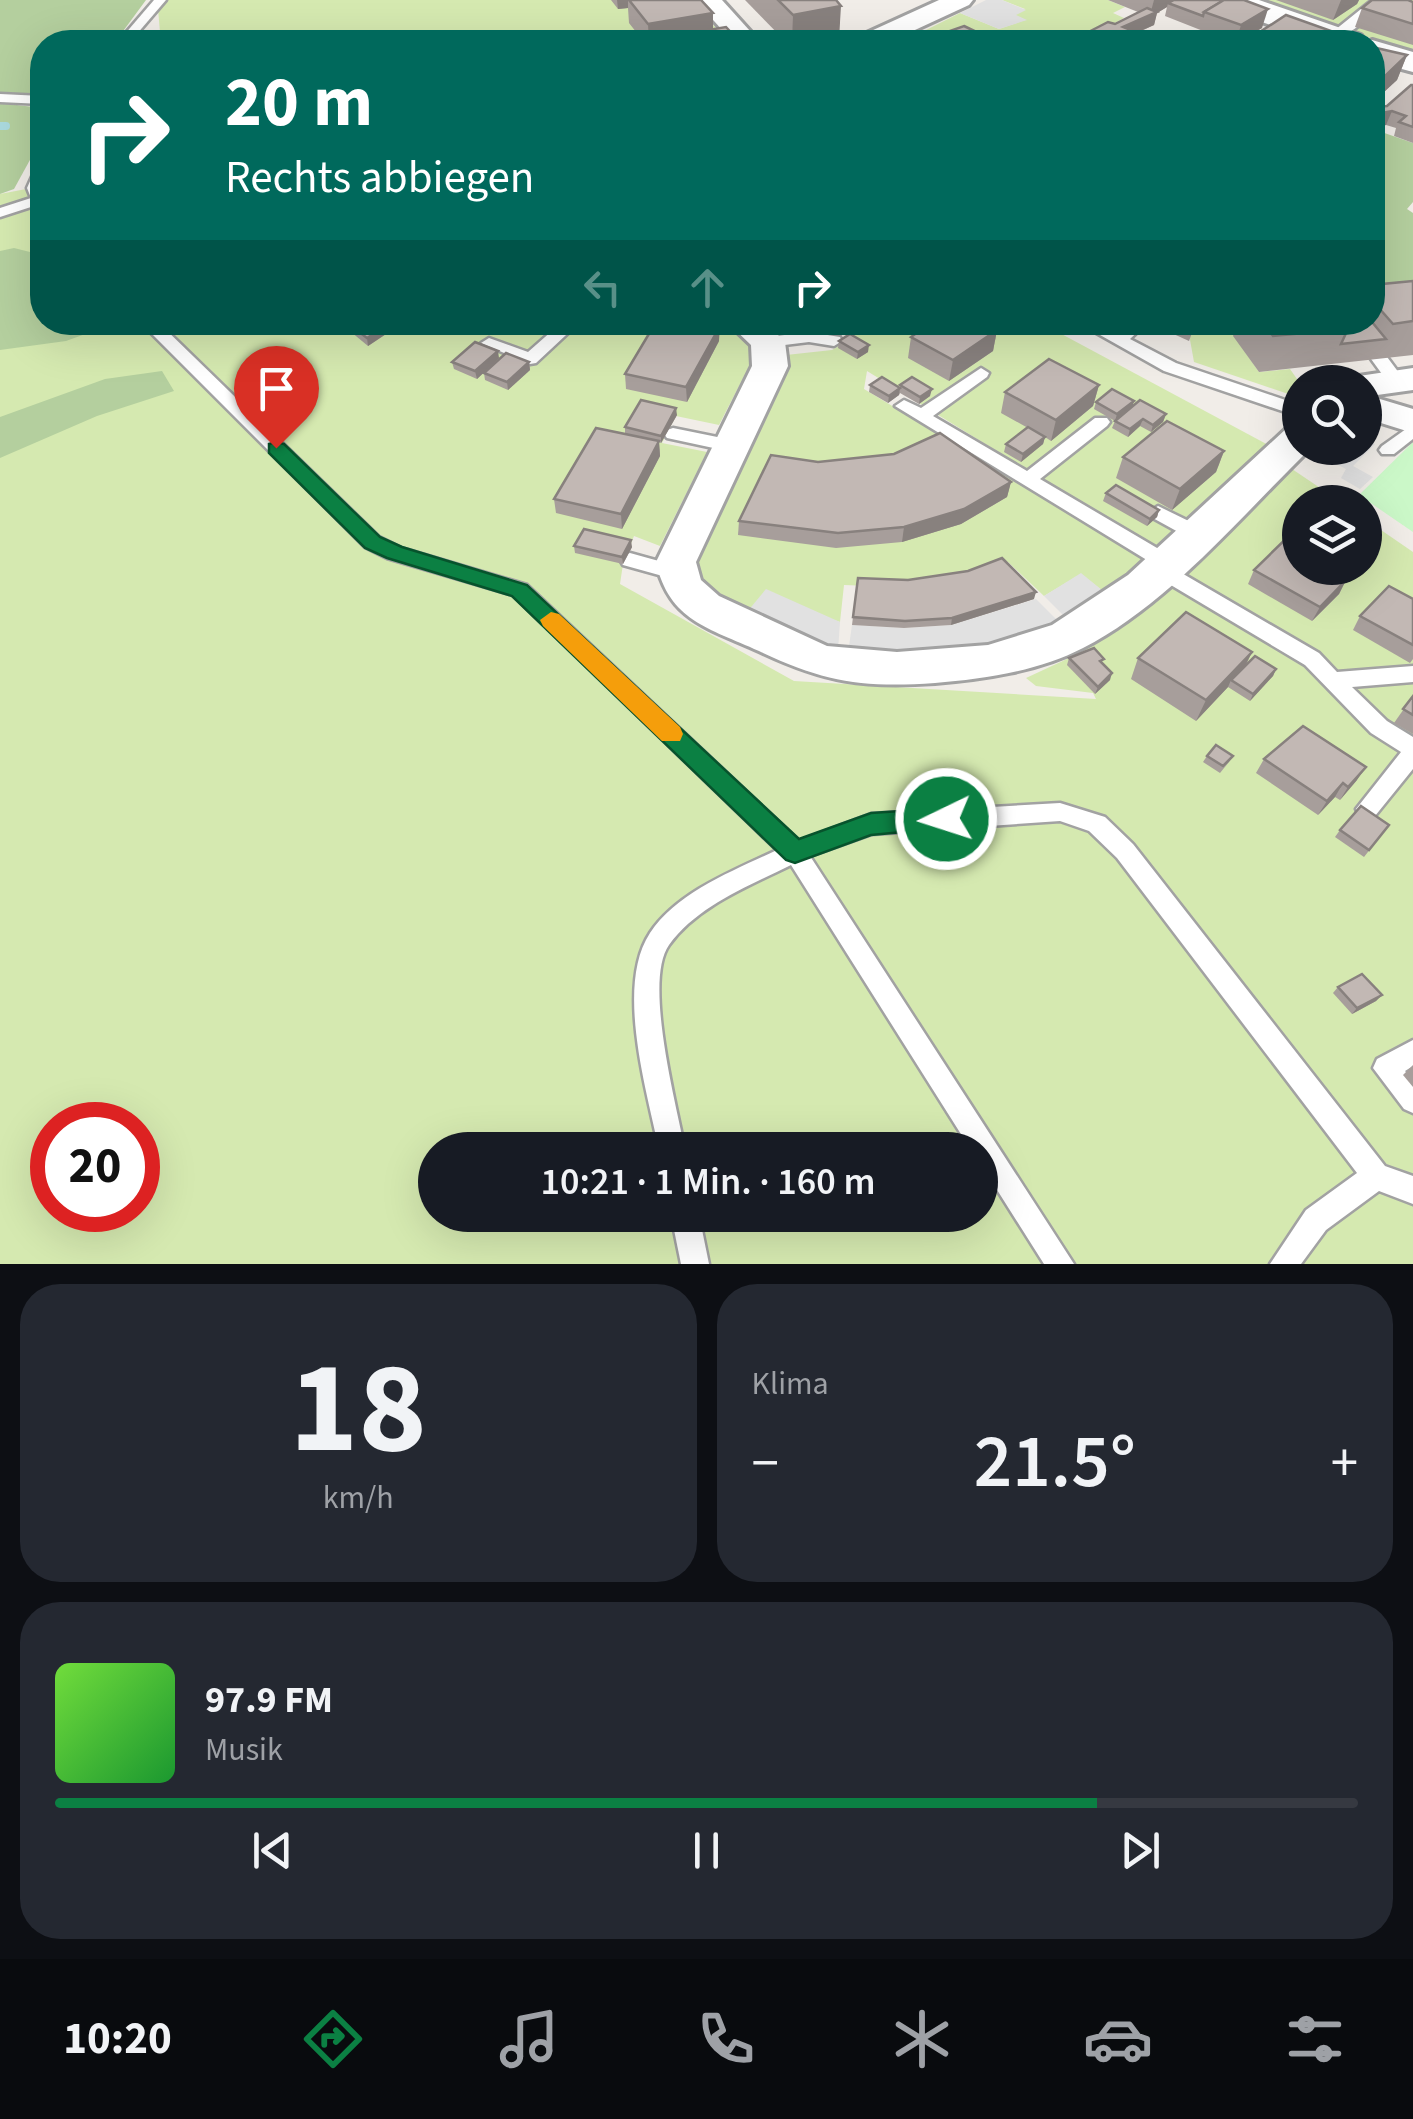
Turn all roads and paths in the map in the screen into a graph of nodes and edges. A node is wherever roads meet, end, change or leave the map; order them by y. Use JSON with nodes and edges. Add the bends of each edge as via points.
{"nodes":[{"id":1,"x":160,"y":0,"type":"edge"},
{"id":2,"x":708,"y":0,"type":"edge"},
{"id":3,"x":960,"y":0,"type":"edge"},
{"id":4,"x":1243,"y":2,"type":"edge"},
{"id":5,"x":1393,"y":10,"type":"edge"},
{"id":6,"x":134,"y":30,"type":"edge"},
{"id":7,"x":736,"y":30,"type":"edge"},
{"id":8,"x":904,"y":30,"type":"edge"},
{"id":9,"x":1297,"y":30,"type":"edge"},
{"id":10,"x":1351,"y":30,"type":"edge"},
{"id":11,"x":1385,"y":54,"type":"edge"},
{"id":12,"x":1413,"y":62,"type":"edge"},
{"id":13,"x":0,"y":98,"type":"edge"},
{"id":14,"x":30,"y":99,"type":"edge"},
{"id":15,"x":30,"y":206,"type":"edge"},
{"id":16,"x":0,"y":213,"type":"edge"},
{"id":17,"x":161,"y":335,"type":"edge"},
{"id":18,"x":557,"y":335,"type":"edge"},
{"id":19,"x":757,"y":335,"type":"edge"},
{"id":20,"x":796,"y":335,"type":"edge"},
{"id":21,"x":1109,"y":335,"type":"edge"},
{"id":22,"x":1125,"y":335,"type":"edge"},
{"id":23,"x":1358,"y":335,"type":"edge"},
{"id":24,"x":1119,"y":340,"type":"junction"},
{"id":25,"x":834,"y":341,"type":"dead end"},
{"id":26,"x":489,"y":343,"type":"edge"},
{"id":27,"x":1371,"y":365,"type":"edge"},
{"id":28,"x":981,"y":373,"type":"edge"},
{"id":29,"x":1382,"y":391,"type":"edge"},
{"id":30,"x":1282,"y":405,"type":"edge"},
{"id":31,"x":904,"y":406,"type":"dead end"},
{"id":32,"x":922,"y":416,"type":"junction"},
{"id":33,"x":1413,"y":421,"type":"edge"},
{"id":34,"x":1101,"y":422,"type":"dead end"},
{"id":35,"x":1413,"y":430,"type":"edge"},
{"id":36,"x":673,"y":434,"type":"dead end"},
{"id":37,"x":732,"y":446,"type":"junction"},
{"id":38,"x":1388,"y":450,"type":"dead end"},
{"id":39,"x":1282,"y":455,"type":"edge"},
{"id":40,"x":1030,"y":479,"type":"junction"},
{"id":41,"x":1158,"y":512,"type":"edge"},
{"id":42,"x":1198,"y":534,"type":"junction"},
{"id":43,"x":630,"y":560,"type":"edge"},
{"id":44,"x":1164,"y":566,"type":"junction"},
{"id":45,"x":677,"y":574,"type":"junction"},
{"id":46,"x":1413,"y":674,"type":"edge"},
{"id":47,"x":1332,"y":680,"type":"junction"},
{"id":48,"x":1413,"y":750,"type":"edge"},
{"id":49,"x":1367,"y":809,"type":"edge"},
{"id":50,"x":795,"y":852,"type":"junction"},
{"id":51,"x":1413,"y":1052,"type":"edge"},
{"id":52,"x":1413,"y":1100,"type":"edge"},
{"id":53,"x":669,"y":1132,"type":"edge"},
{"id":54,"x":1376,"y":1176,"type":"junction"},
{"id":55,"x":1413,"y":1190,"type":"edge"},
{"id":56,"x":688,"y":1232,"type":"edge"},
{"id":57,"x":695,"y":1264,"type":"edge"},
{"id":58,"x":1060,"y":1264,"type":"edge"},
{"id":59,"x":1284,"y":1264,"type":"edge"}],
"edges":[{"from":1,"to":6,"type":"lane"},
{"from":2,"to":7,"type":"street"},
{"from":3,"to":8,"type":"street"},
{"from":4,"to":9,"type":"street"},
{"from":5,"to":10,"type":"lane","via":[[1375,4]]},
{"from":11,"to":12,"type":"street"},
{"from":13,"to":14,"type":"lane"},
{"from":15,"to":16,"type":"lane"},
{"from":17,"to":50,"type":"lane","via":[[372,542],[520,590]]},
{"from":18,"to":26,"type":"lane","via":[[530,359]]},
{"from":19,"to":37,"type":"street","via":[[770,366]]},
{"from":20,"to":25,"type":"lane"},
{"from":21,"to":24,"type":"lane"},
{"from":22,"to":24,"type":"lane"},
{"from":23,"to":27,"type":"lane"},
{"from":24,"to":30,"type":"lane","via":[[1216,385]]},
{"from":28,"to":32,"type":"lane"},
{"from":29,"to":33,"type":"street"},
{"from":31,"to":32,"type":"lane"},
{"from":32,"to":40,"type":"lane"},
{"from":34,"to":40,"type":"lane"},
{"from":35,"to":38,"type":"lane"},
{"from":36,"to":37,"type":"lane"},
{"from":37,"to":45,"type":"street","via":[[676,562]]},
{"from":39,"to":42,"type":"street"},
{"from":40,"to":44,"type":"lane"},
{"from":41,"to":42,"type":"lane"},
{"from":42,"to":44,"type":"street"},
{"from":43,"to":45,"type":"lane"},
{"from":44,"to":45,"type":"street","via":[[1066,638],[988,662],[897,669],[822,662],[704,607]]},
{"from":44,"to":47,"type":"lane","via":[[1312,659]]},
{"from":46,"to":47,"type":"lane"},
{"from":47,"to":48,"type":"lane"},
{"from":48,"to":49,"type":"lane"},
{"from":50,"to":53,"type":"lane","via":[[702,900],[656,942],[645,1002]]},
{"from":50,"to":54,"type":"lane","via":[[871,824],[1060,812],[1097,824]]},
{"from":50,"to":58,"type":"lane"},
{"from":51,"to":52,"type":"lane","via":[[1386,1068]]},
{"from":54,"to":55,"type":"lane"},
{"from":54,"to":59,"type":"lane","via":[[1316,1220]]},
{"from":56,"to":57,"type":"lane"}]}
